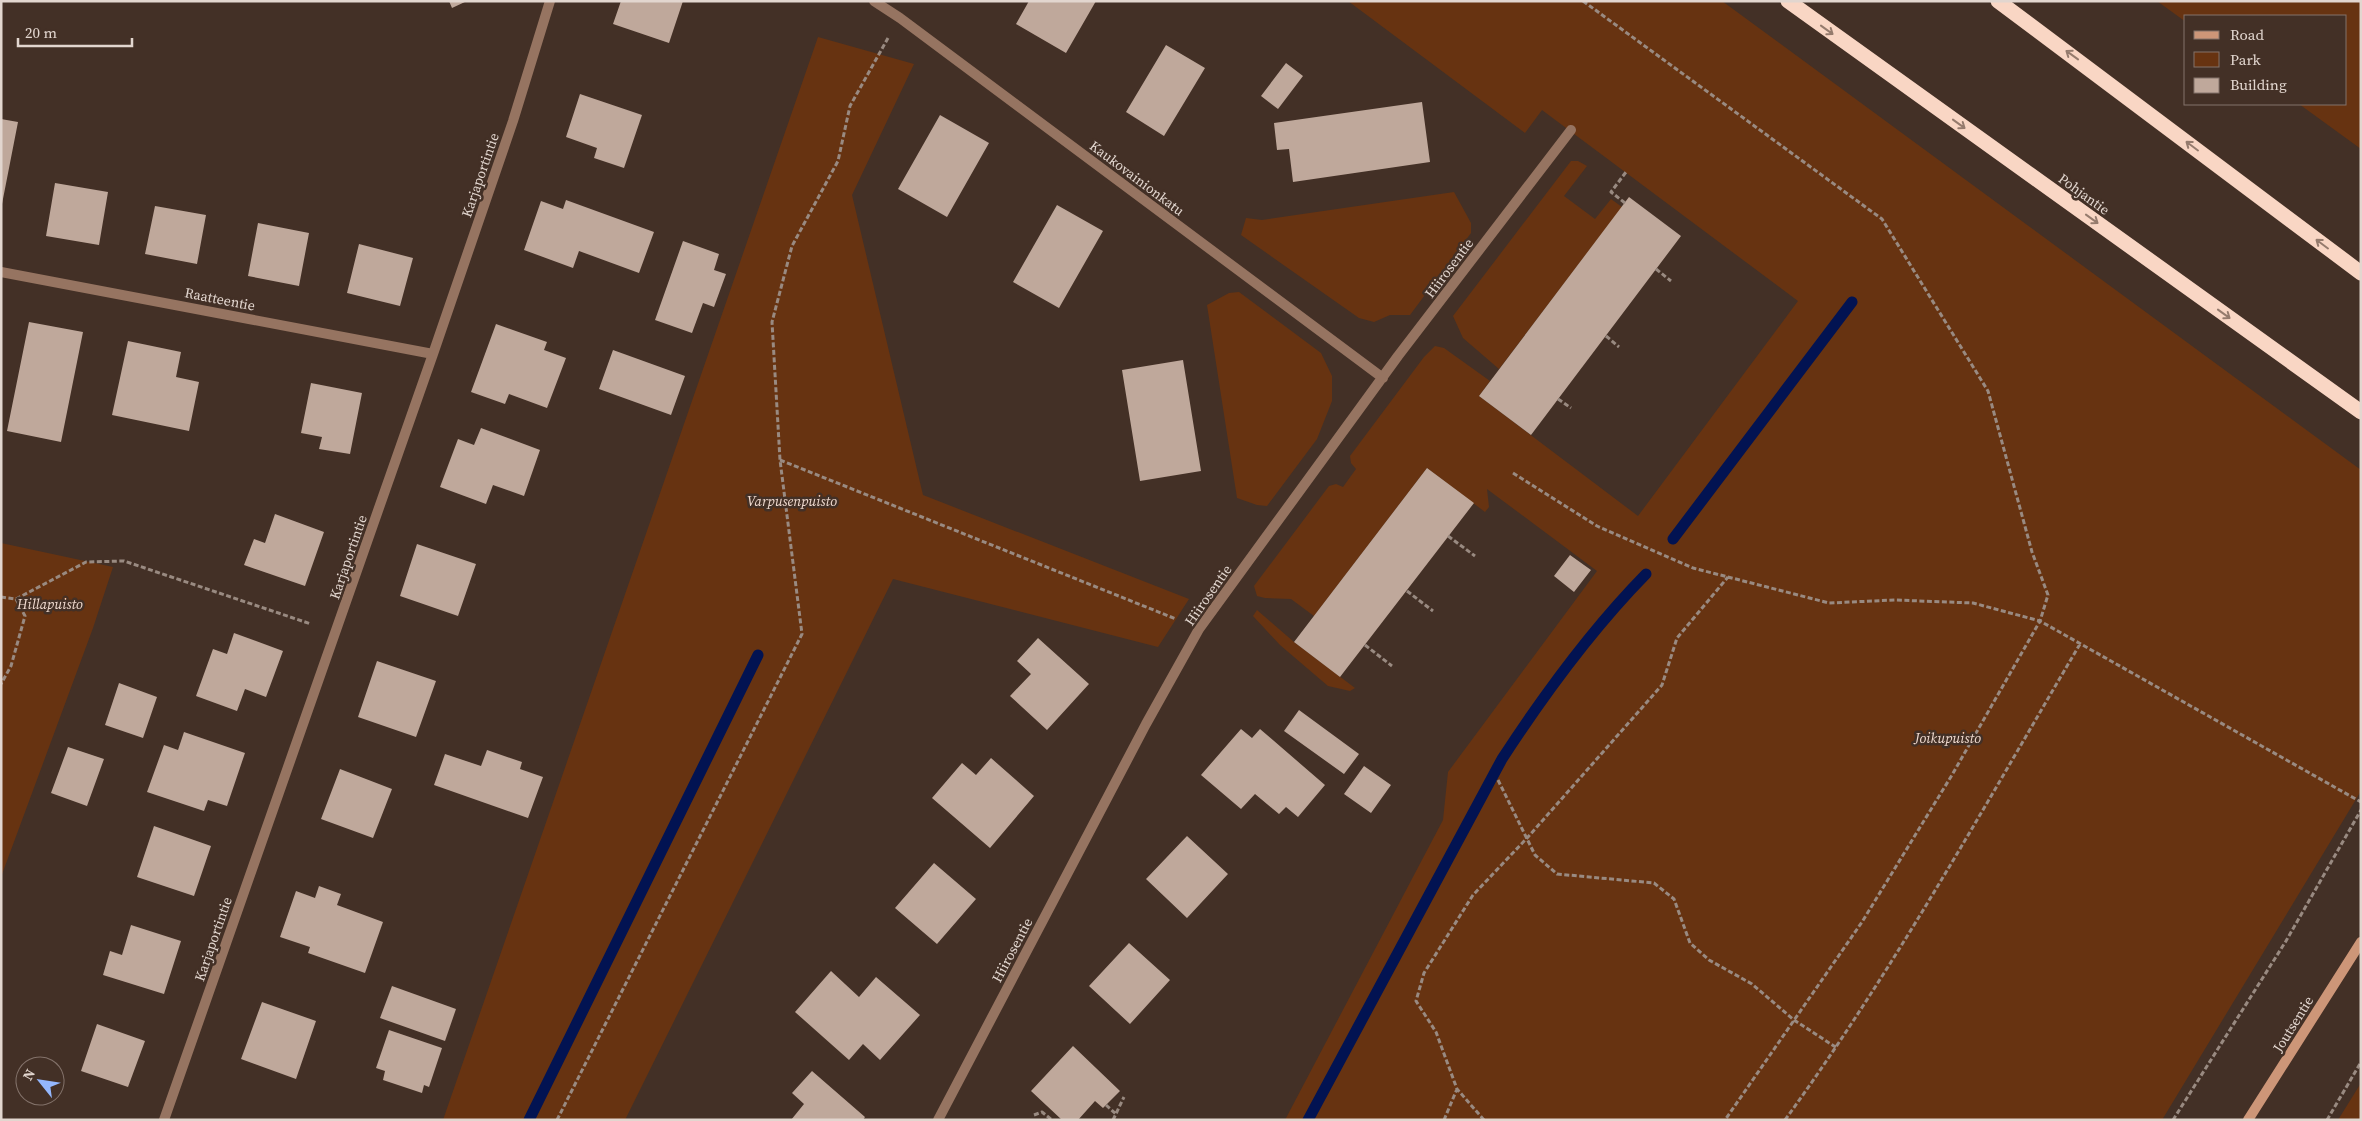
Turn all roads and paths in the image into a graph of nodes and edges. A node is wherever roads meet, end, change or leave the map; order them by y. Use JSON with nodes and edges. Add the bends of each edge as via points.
{"nodes":[{"id":1,"x":550,"y":1,"type":"edge"},
{"id":2,"x":874,"y":1,"type":"edge"},
{"id":3,"x":1583,"y":1,"type":"edge"},
{"id":4,"x":1788,"y":1,"type":"edge"},
{"id":5,"x":1998,"y":1,"type":"edge"},
{"id":6,"x":900,"y":18,"type":"junction"},
{"id":7,"x":1571,"y":130,"type":"dead end"},
{"id":8,"x":1626,"y":172,"type":"dead end"},
{"id":9,"x":1625,"y":203,"type":"dead end"},
{"id":10,"x":1656,"y":270,"type":"dead end"},
{"id":11,"x":1,"y":272,"type":"edge"},
{"id":12,"x":2361,"y":273,"type":"edge"},
{"id":13,"x":1671,"y":281,"type":"dead end"},
{"id":14,"x":1606,"y":336,"type":"dead end"},
{"id":15,"x":1619,"y":347,"type":"dead end"},
{"id":16,"x":433,"y":354,"type":"junction"},
{"id":17,"x":1383,"y":378,"type":"junction"},
{"id":18,"x":1558,"y":399,"type":"dead end"},
{"id":19,"x":1571,"y":408,"type":"dead end"},
{"id":20,"x":2361,"y":412,"type":"edge"},
{"id":21,"x":780,"y":460,"type":"junction"},
{"id":22,"x":1512,"y":473,"type":"dead end"},
{"id":23,"x":1448,"y":536,"type":"dead end"},
{"id":24,"x":1475,"y":556,"type":"dead end"},
{"id":25,"x":1728,"y":577,"type":"junction"},
{"id":26,"x":1407,"y":591,"type":"dead end"},
{"id":27,"x":1,"y":597,"type":"edge"},
{"id":28,"x":16,"y":600,"type":"junction"},
{"id":29,"x":1433,"y":611,"type":"dead end"},
{"id":30,"x":2040,"y":621,"type":"junction"},
{"id":31,"x":1199,"y":629,"type":"junction"},
{"id":32,"x":336,"y":633,"type":"junction"},
{"id":33,"x":2080,"y":644,"type":"junction"},
{"id":34,"x":1365,"y":645,"type":"dead end"},
{"id":35,"x":1392,"y":666,"type":"dead end"},
{"id":36,"x":1,"y":684,"type":"edge"},
{"id":37,"x":1498,"y":780,"type":"dead end"},
{"id":38,"x":2361,"y":802,"type":"edge"},
{"id":39,"x":2361,"y":810,"type":"edge"},
{"id":40,"x":1528,"y":837,"type":"junction"},
{"id":41,"x":2361,"y":942,"type":"edge"},
{"id":42,"x":1794,"y":1020,"type":"junction"},
{"id":43,"x":1837,"y":1048,"type":"junction"},
{"id":44,"x":2361,"y":1062,"type":"edge"},
{"id":45,"x":1457,"y":1089,"type":"junction"},
{"id":46,"x":1124,"y":1097,"type":"dead end"},
{"id":47,"x":1106,"y":1105,"type":"dead end"},
{"id":48,"x":1116,"y":1114,"type":"junction"},
{"id":49,"x":1034,"y":1115,"type":"dead end"},
{"id":50,"x":164,"y":1120,"type":"edge"},
{"id":51,"x":556,"y":1120,"type":"edge"},
{"id":52,"x":938,"y":1120,"type":"edge"},
{"id":53,"x":1052,"y":1120,"type":"edge"},
{"id":54,"x":1113,"y":1120,"type":"edge"},
{"id":55,"x":1444,"y":1120,"type":"edge"},
{"id":56,"x":1484,"y":1120,"type":"edge"},
{"id":57,"x":1725,"y":1120,"type":"edge"},
{"id":58,"x":1786,"y":1120,"type":"edge"},
{"id":59,"x":2173,"y":1120,"type":"edge"},
{"id":60,"x":2248,"y":1120,"type":"edge"},
{"id":61,"x":2327,"y":1120,"type":"edge"}],
"edges":[{"from":1,"to":16,"type":"street","name":"Karjaportintie","via":[[513,121]]},
{"from":2,"to":6,"type":"street","name":"Kaukovainionkatu"},
{"from":3,"to":30,"type":"path","via":[[1882,219],[1988,391],[2032,552],[2048,595]]},
{"from":4,"to":20,"type":"highway","name":"Pohjantie","one_way":true},
{"from":12,"to":5,"type":"highway","one_way":true},
{"from":6,"to":17,"type":"street","name":"Kaukovainionkatu"},
{"from":6,"to":21,"type":"path","via":[[850,106],[838,161],[792,246],[772,322]]},
{"from":7,"to":17,"type":"street","name":"Hiirosentie"},
{"from":8,"to":9,"type":"path","via":[[1611,192]]},
{"from":10,"to":13,"type":"path"},
{"from":11,"to":16,"type":"street","name":"Raatteentie"},
{"from":14,"to":15,"type":"path"},
{"from":16,"to":32,"type":"street","name":"Karjaportintie"},
{"from":17,"to":31,"type":"street","name":"Hiirosentie"},
{"from":18,"to":19,"type":"path"},
{"from":21,"to":31,"type":"path"},
{"from":21,"to":51,"type":"path","via":[[802,634]]},
{"from":22,"to":25,"type":"path","via":[[1597,526],[1693,568]]},
{"from":23,"to":24,"type":"path"},
{"from":25,"to":30,"type":"path","via":[[1829,602],[1973,603]]},
{"from":25,"to":40,"type":"path","via":[[1676,638],[1662,685]]},
{"from":26,"to":29,"type":"path"},
{"from":27,"to":28,"type":"path"},
{"from":28,"to":32,"type":"path","via":[[86,562],[124,561]]},
{"from":28,"to":36,"type":"path","via":[[25,616],[12,666]]},
{"from":30,"to":33,"type":"path"},
{"from":30,"to":42,"type":"path","via":[[1952,775],[1862,922]]},
{"from":31,"to":52,"type":"street","name":"Hiirosentie"},
{"from":32,"to":50,"type":"street","name":"Karjaportintie"},
{"from":33,"to":38,"type":"path"},
{"from":33,"to":43,"type":"path","via":[[1909,937]]},
{"from":34,"to":35,"type":"path"},
{"from":37,"to":40,"type":"path"},
{"from":39,"to":59,"type":"path","via":[[2286,941]]},
{"from":40,"to":42,"type":"path","via":[[1535,855],[1557,874],[1654,883],[1674,899],[1690,943],[1709,960],[1752,984]]},
{"from":40,"to":45,"type":"path","via":[[1473,895],[1424,973],[1416,1001],[1436,1032]]},
{"from":41,"to":60,"type":"main road","name":"Joutsentie"},
{"from":42,"to":43,"type":"path"},
{"from":42,"to":57,"type":"path"},
{"from":43,"to":58,"type":"path"},
{"from":44,"to":61,"type":"path"},
{"from":45,"to":55,"type":"path"},
{"from":45,"to":56,"type":"path"},
{"from":46,"to":48,"type":"path"},
{"from":47,"to":48,"type":"path"},
{"from":48,"to":54,"type":"path"},
{"from":49,"to":53,"type":"path","via":[[1042,1112]]}]}
